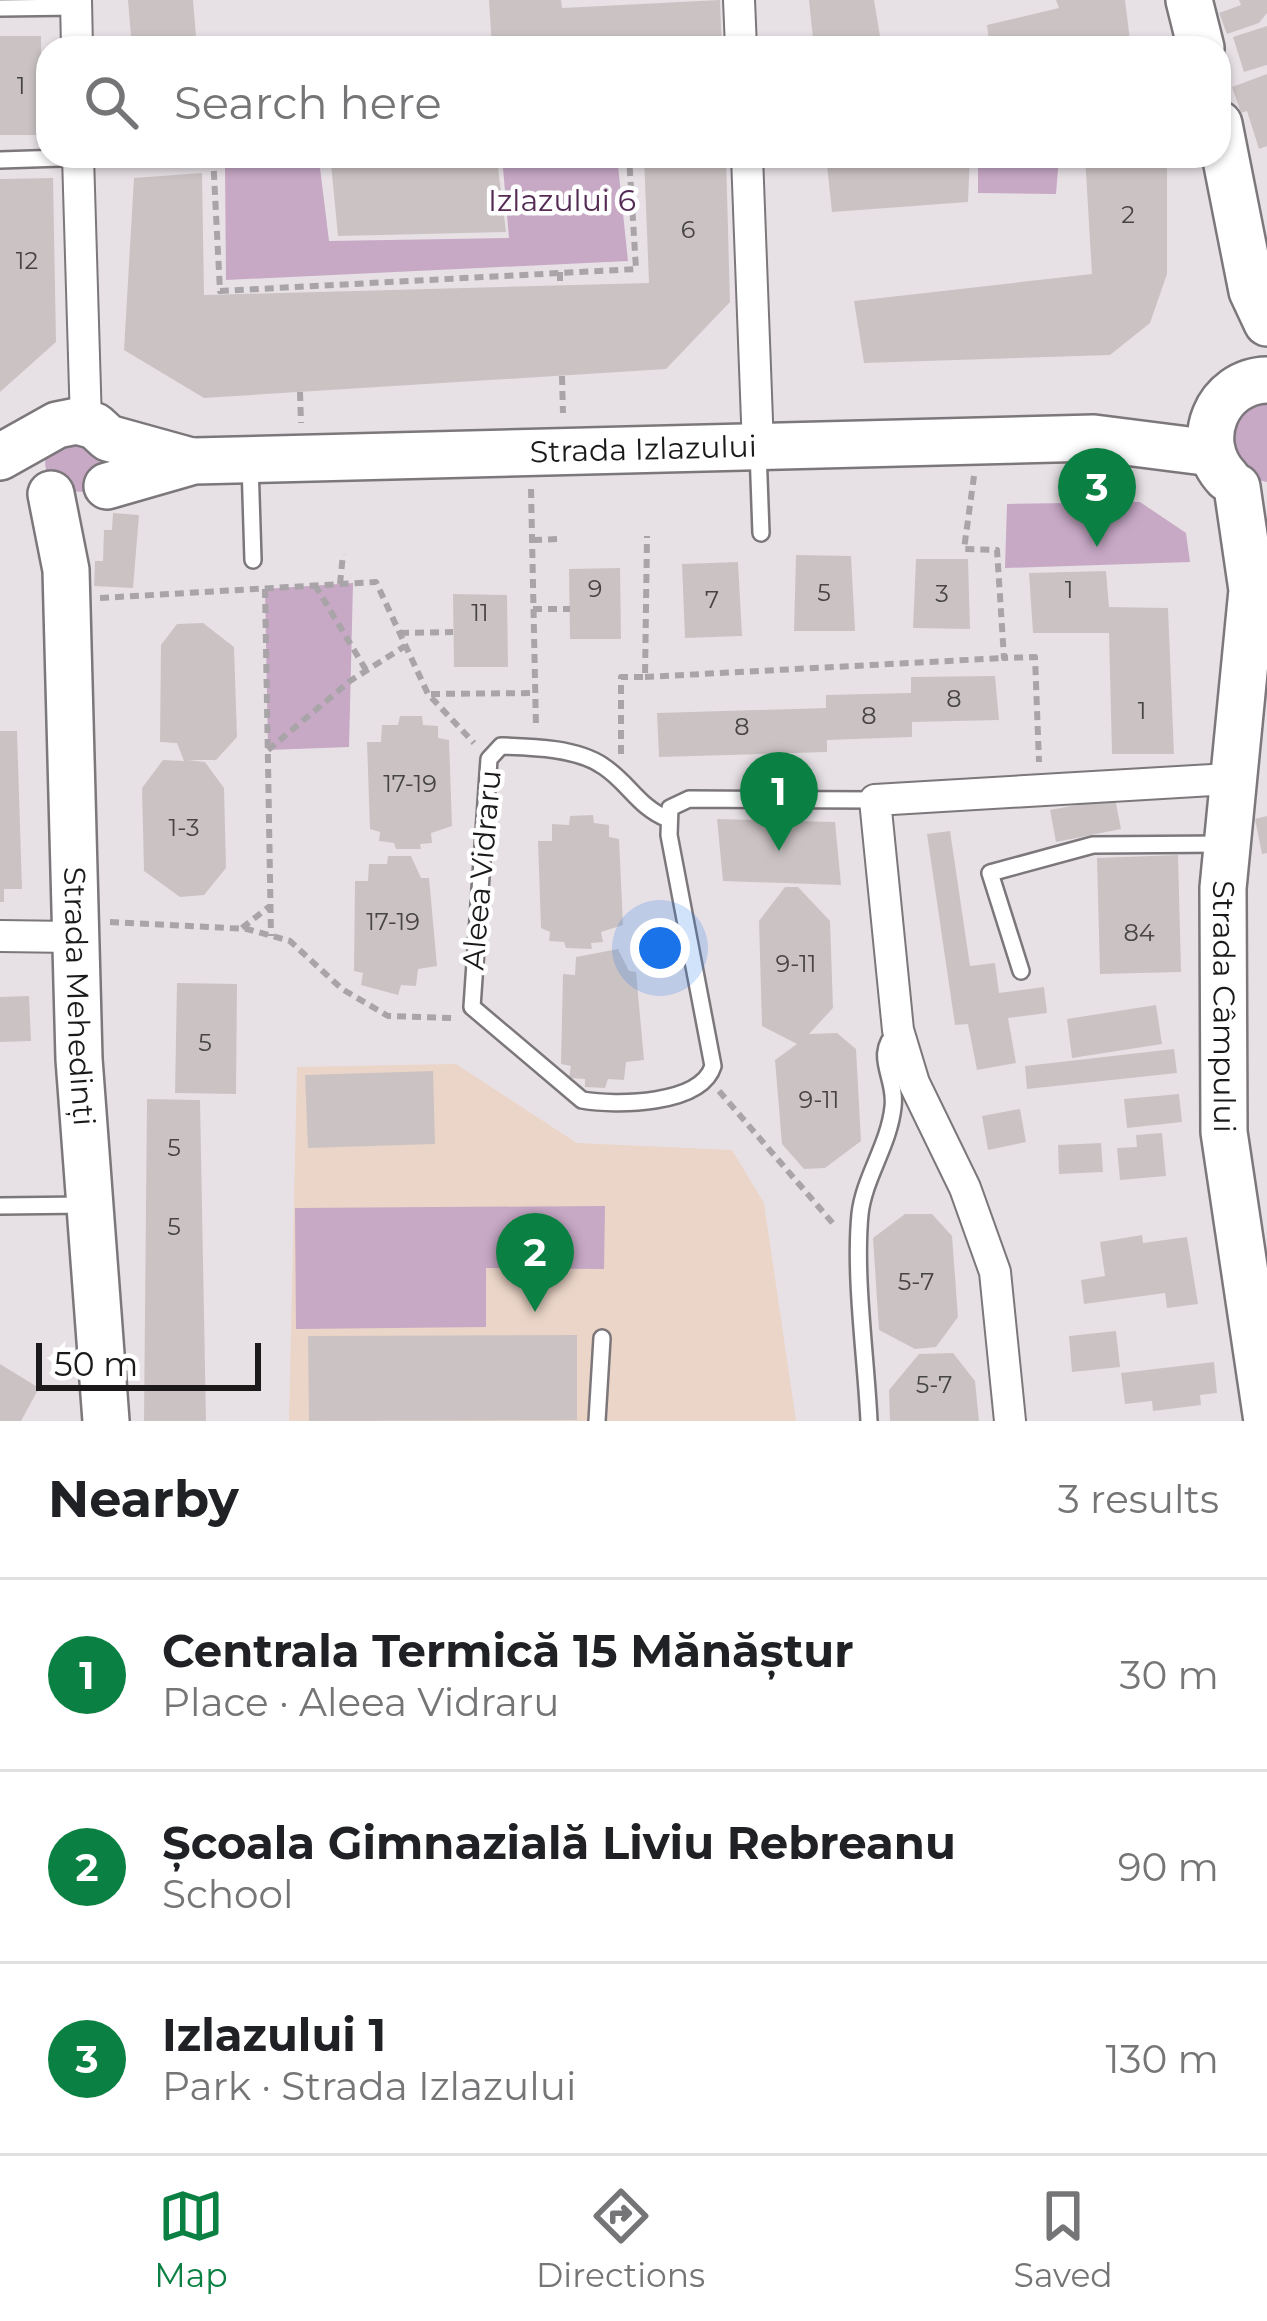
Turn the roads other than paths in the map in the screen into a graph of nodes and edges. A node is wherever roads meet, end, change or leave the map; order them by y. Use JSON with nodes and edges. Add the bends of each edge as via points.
{"nodes":[{"id":1,"x":739,"y":0,"type":"edge"},
{"id":2,"x":1189,"y":0,"type":"edge"},
{"id":3,"x":76,"y":4,"type":"edge"},
{"id":4,"x":0,"y":8,"type":"edge"},
{"id":5,"x":77,"y":36,"type":"edge"},
{"id":6,"x":740,"y":36,"type":"edge"},
{"id":7,"x":1198,"y":36,"type":"edge"},
{"id":8,"x":36,"y":159,"type":"edge"},
{"id":9,"x":0,"y":160,"type":"edge"},
{"id":10,"x":79,"y":168,"type":"edge"},
{"id":11,"x":747,"y":168,"type":"edge"},
{"id":12,"x":1229,"y":168,"type":"edge"},
{"id":13,"x":1259,"y":307,"type":"edge"},
{"id":14,"x":97,"y":430,"type":"junction"},
{"id":15,"x":1240,"y":436,"type":"edge"},
{"id":16,"x":42,"y":438,"type":"junction"},
{"id":17,"x":758,"y":447,"type":"junction"},
{"id":18,"x":0,"y":457,"type":"edge"},
{"id":19,"x":250,"y":460,"type":"junction"},
{"id":20,"x":194,"y":461,"type":"junction"},
{"id":21,"x":0,"y":484,"type":"edge"},
{"id":22,"x":102,"y":491,"type":"junction"},
{"id":23,"x":49,"y":492,"type":"junction"},
{"id":24,"x":761,"y":533,"type":"dead end"},
{"id":25,"x":253,"y":560,"type":"dead end"},
{"id":26,"x":1259,"y":572,"type":"edge"},
{"id":27,"x":73,"y":584,"type":"junction"},
{"id":28,"x":1229,"y":779,"type":"junction"},
{"id":29,"x":874,"y":800,"type":"junction"},
{"id":30,"x":668,"y":820,"type":"junction"},
{"id":31,"x":1225,"y":844,"type":"junction"},
{"id":32,"x":84,"y":929,"type":"junction"},
{"id":33,"x":0,"y":936,"type":"edge"},
{"id":34,"x":1022,"y":970,"type":"dead end"},
{"id":35,"x":898,"y":1030,"type":"junction"},
{"id":36,"x":93,"y":1204,"type":"junction"},
{"id":37,"x":0,"y":1206,"type":"edge"},
{"id":38,"x":602,"y":1339,"type":"dead end"},
{"id":39,"x":106,"y":1421,"type":"edge"},
{"id":40,"x":597,"y":1421,"type":"edge"},
{"id":41,"x":869,"y":1421,"type":"edge"},
{"id":42,"x":1010,"y":1421,"type":"edge"},
{"id":43,"x":1267,"y":1421,"type":"edge"}],
"edges":[{"from":1,"to":6,"type":"street"},
{"from":2,"to":7,"type":"street"},
{"from":3,"to":4,"type":"lane"},
{"from":3,"to":5,"type":"street"},
{"from":8,"to":9,"type":"lane"},
{"from":10,"to":14,"type":"street"},
{"from":11,"to":17,"type":"street"},
{"from":12,"to":13,"type":"street","name":"Strada Câmpului"},
{"from":13,"to":15,"type":"street","name":"Strada Câmpului"},
{"from":14,"to":16,"type":"street","via":[[67,422]]},
{"from":14,"to":20,"type":"street","name":"Strada Izlazului"},
{"from":14,"to":22,"type":"street","via":[[116,463]]},
{"from":15,"to":17,"type":"street","name":"Strada Izlazului"},
{"from":15,"to":26,"type":"street","name":"Strada Câmpului"},
{"from":16,"to":18,"type":"street"},
{"from":16,"to":23,"type":"street","via":[[34,459]]},
{"from":17,"to":19,"type":"street","name":"Strada Izlazului"},
{"from":17,"to":24,"type":"lane"},
{"from":19,"to":20,"type":"street","name":"Strada Izlazului"},
{"from":19,"to":25,"type":"lane"},
{"from":20,"to":22,"type":"street","name":"Strada Izlazului"},
{"from":21,"to":23,"type":"street","name":"Strada Izlazului"},
{"from":22,"to":23,"type":"street","name":"Strada Izlazului","via":[[74,502]]},
{"from":22,"to":27,"type":"street","name":"Strada Mehedinți"},
{"from":23,"to":27,"type":"street","name":"Strada Mehedinți"},
{"from":26,"to":28,"type":"street","name":"Strada Câmpului"},
{"from":27,"to":32,"type":"street","name":"Strada Mehedinți"},
{"from":28,"to":29,"type":"street"},
{"from":28,"to":31,"type":"street","name":"Strada Câmpului"},
{"from":29,"to":30,"type":"lane","via":[[689,799],[670,808]]},
{"from":29,"to":35,"type":"street"},
{"from":30,"to":30,"type":"lane","name":"Aleea Vidraru","via":[[713,1046],[709,1079],[695,1090],[605,1104],[582,1100],[477,1016],[471,998],[489,759],[501,746],[591,760],[644,809]]},
{"from":31,"to":34,"type":"lane","via":[[1093,845],[990,873]]},
{"from":31,"to":43,"type":"street","name":"Strada Câmpului","via":[[1224,1132]]},
{"from":32,"to":33,"type":"street"},
{"from":32,"to":36,"type":"street","name":"Strada Mehedinți"},
{"from":35,"to":41,"type":"lane","via":[[883,1056],[894,1099],[888,1144],[860,1212]]},
{"from":35,"to":42,"type":"street","via":[[995,1272]]},
{"from":36,"to":37,"type":"lane"},
{"from":36,"to":39,"type":"street","name":"Strada Mehedinți"},
{"from":38,"to":40,"type":"lane"}]}
